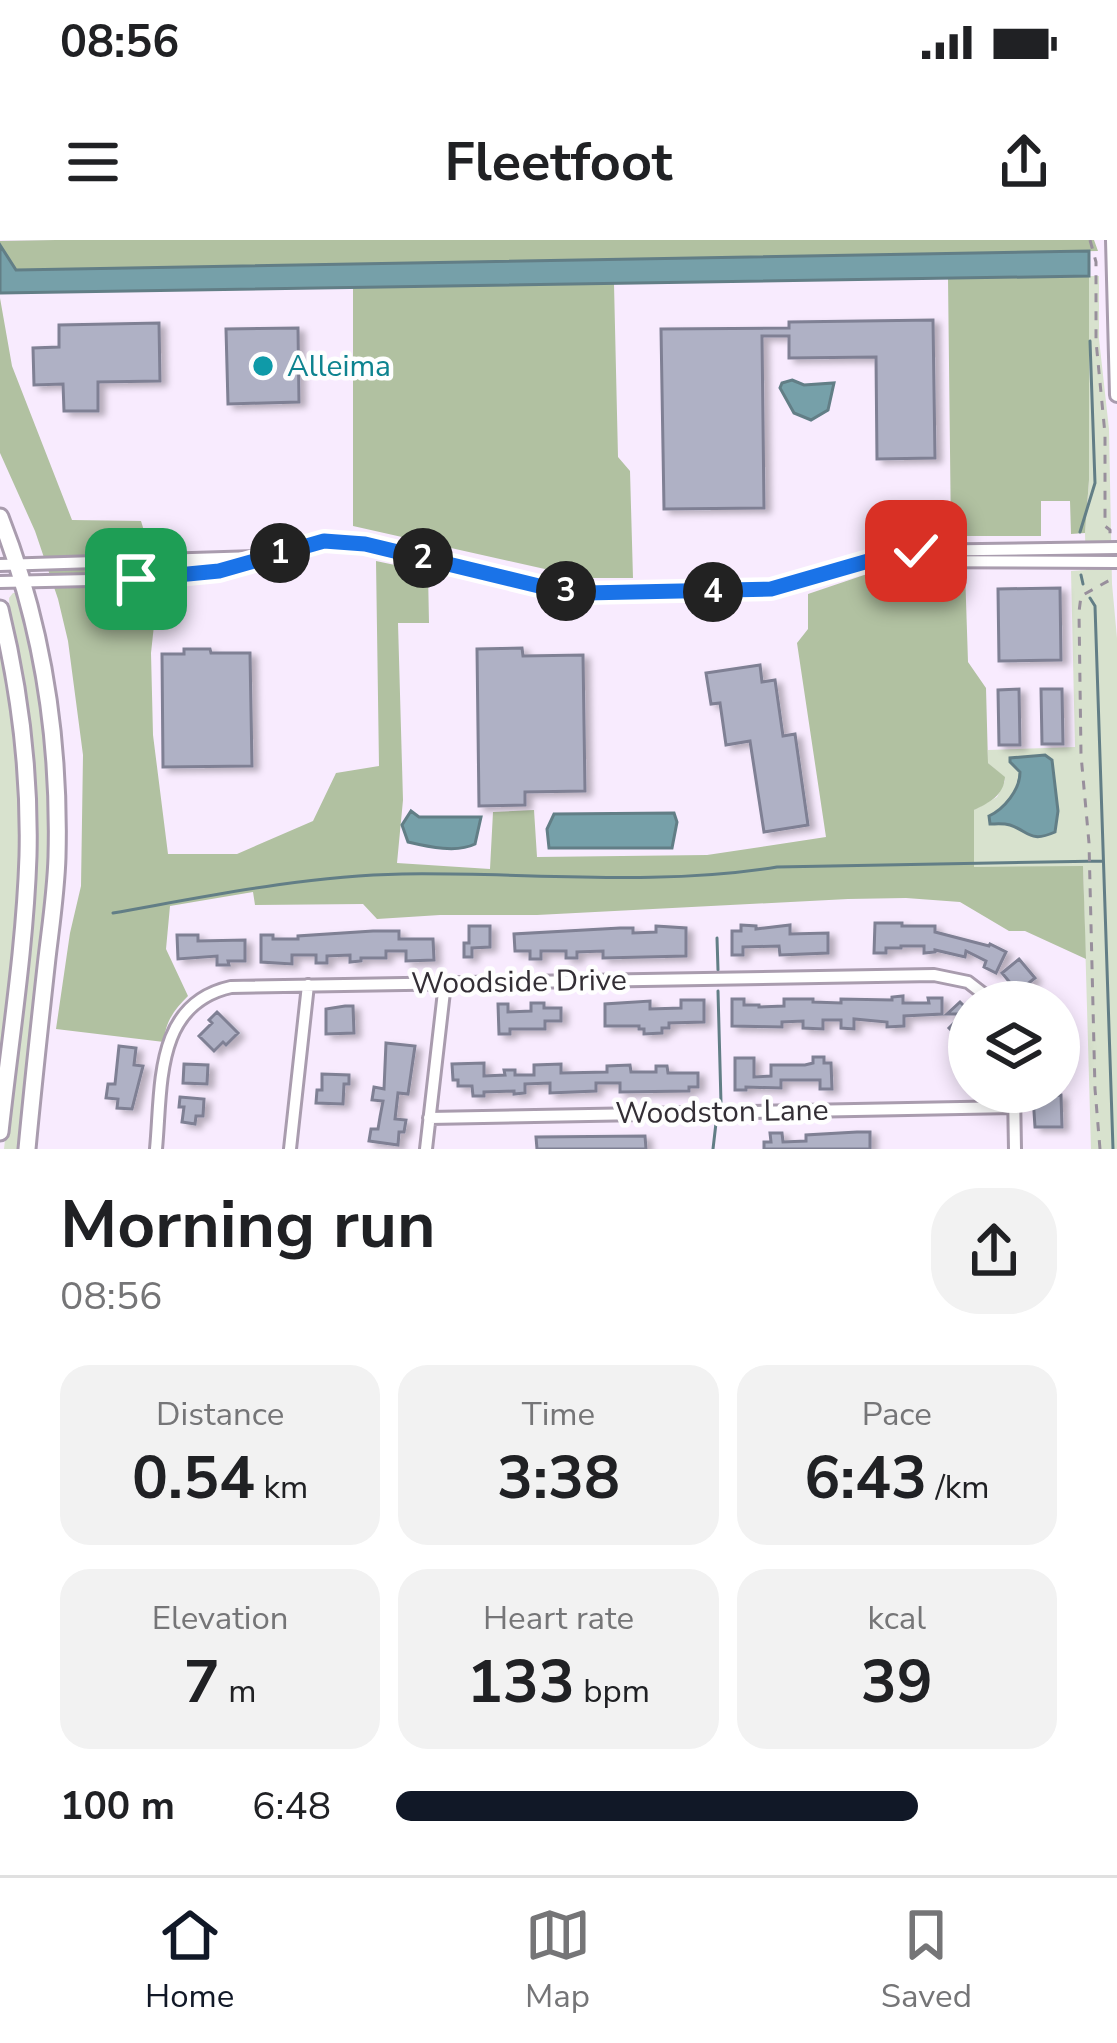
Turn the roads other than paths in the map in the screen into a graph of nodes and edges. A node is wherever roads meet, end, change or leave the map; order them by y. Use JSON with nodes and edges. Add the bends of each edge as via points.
{"nodes":[{"id":1,"x":1113,"y":240,"type":"edge"},
{"id":2,"x":1117,"y":395,"type":"edge"},
{"id":3,"x":0,"y":517,"type":"edge"},
{"id":4,"x":1117,"y":548,"type":"edge"},
{"id":5,"x":871,"y":561,"type":"junction"},
{"id":6,"x":1117,"y":562,"type":"edge"},
{"id":7,"x":14,"y":570,"type":"edge"},
{"id":8,"x":0,"y":582,"type":"edge"},
{"id":9,"x":0,"y":609,"type":"edge"},
{"id":10,"x":963,"y":981,"type":"edge"},
{"id":11,"x":445,"y":983,"type":"junction"},
{"id":12,"x":308,"y":985,"type":"junction"},
{"id":13,"x":948,"y":1108,"type":"edge"},
{"id":14,"x":1014,"y":1113,"type":"edge"},
{"id":15,"x":429,"y":1118,"type":"junction"},
{"id":16,"x":0,"y":1132,"type":"edge"},
{"id":17,"x":27,"y":1149,"type":"edge"},
{"id":18,"x":156,"y":1149,"type":"edge"},
{"id":19,"x":290,"y":1149,"type":"edge"},
{"id":20,"x":425,"y":1149,"type":"edge"},
{"id":21,"x":1015,"y":1149,"type":"edge"}],
"edges":[{"from":1,"to":2,"type":"street"},
{"from":3,"to":7,"type":"main road"},
{"from":4,"to":5,"type":"street","via":[[925,550]]},
{"from":5,"to":6,"type":"street"},
{"from":5,"to":7,"type":"street","via":[[771,589],[585,593],[339,540],[192,575]]},
{"from":7,"to":8,"type":"street"},
{"from":7,"to":17,"type":"main road","via":[[47,683],[57,824]]},
{"from":9,"to":16,"type":"main road","via":[[20,710],[28,812]]},
{"from":10,"to":11,"type":"street","name":"Woodside Drive","via":[[934,975]]},
{"from":11,"to":12,"type":"street","name":"Woodside Drive"},
{"from":11,"to":15,"type":"street"},
{"from":12,"to":18,"type":"street","name":"Woodside Drive","via":[[220,990],[182,1015],[166,1055]]},
{"from":12,"to":19,"type":"street"},
{"from":13,"to":15,"type":"street","name":"Woodston Lane"},
{"from":14,"to":21,"type":"street"},
{"from":15,"to":20,"type":"street"}]}
